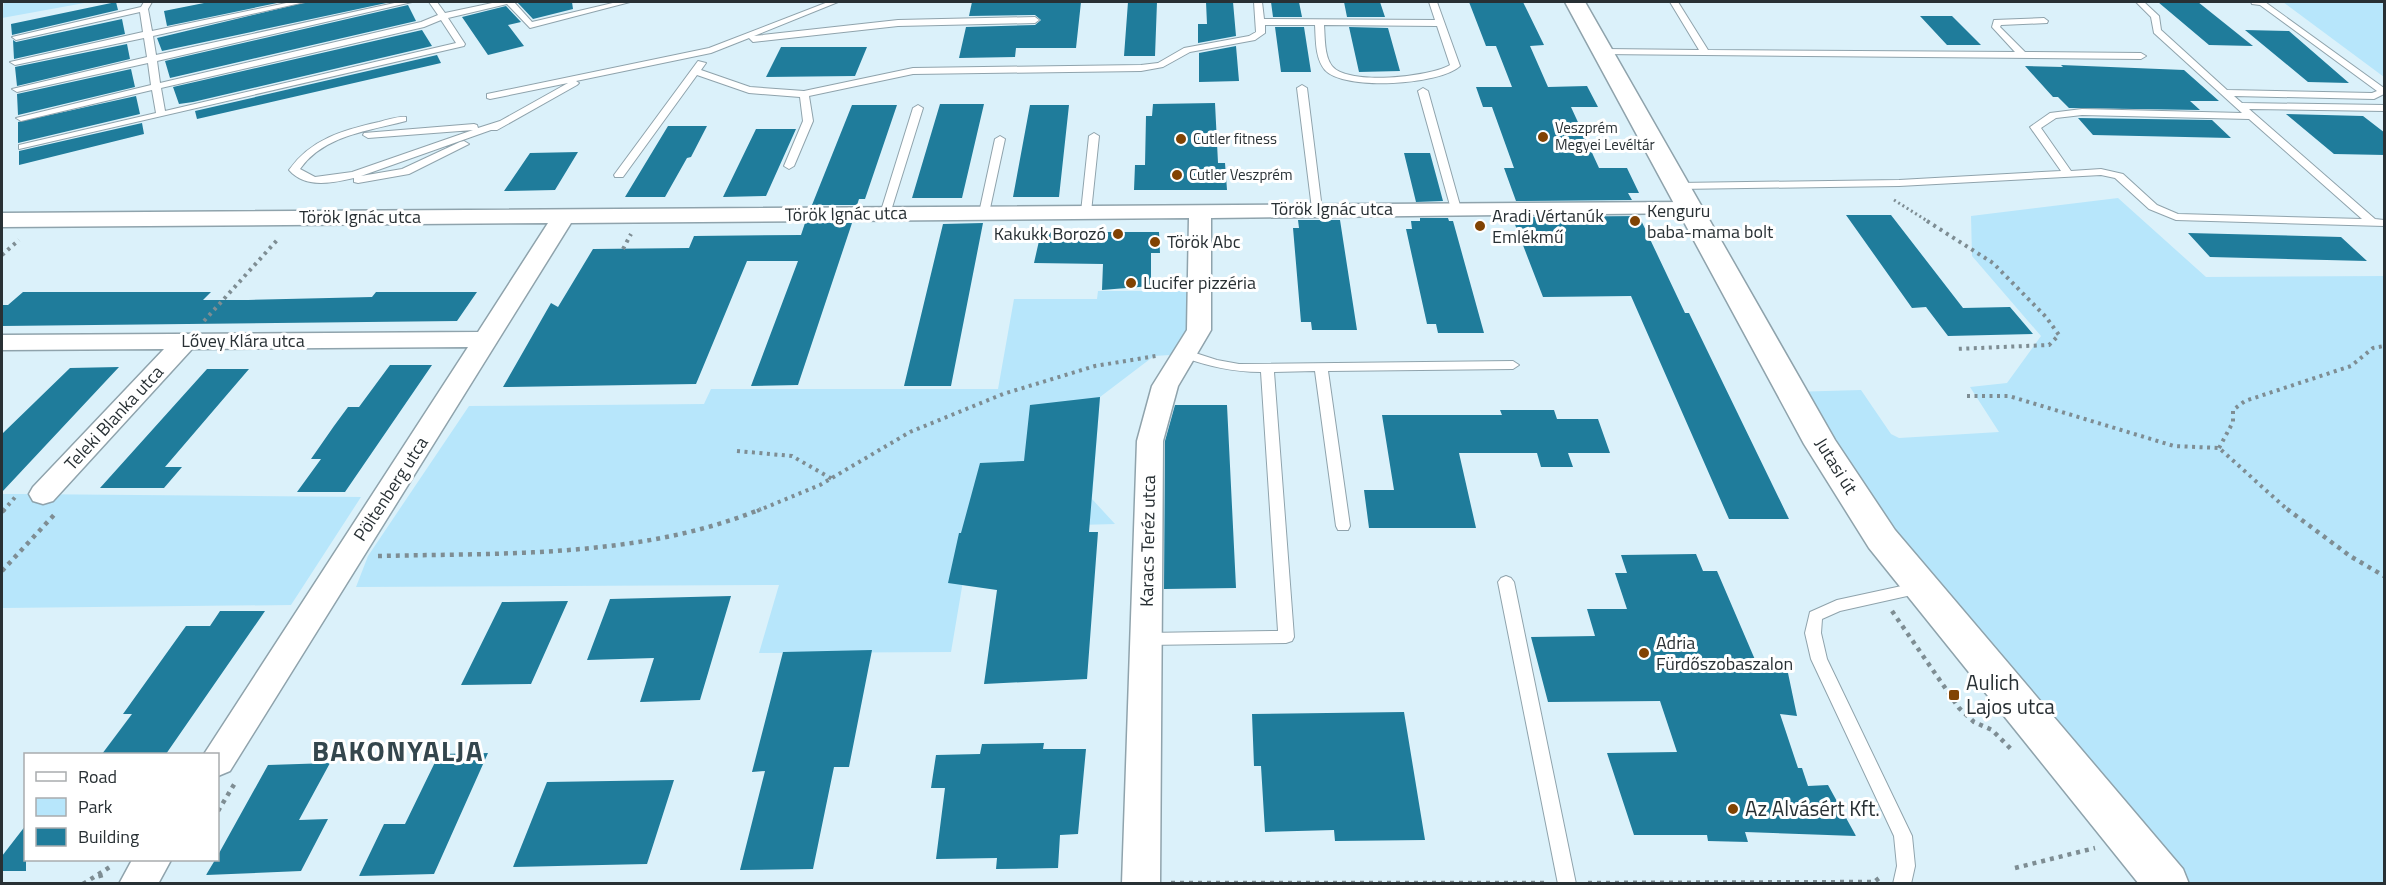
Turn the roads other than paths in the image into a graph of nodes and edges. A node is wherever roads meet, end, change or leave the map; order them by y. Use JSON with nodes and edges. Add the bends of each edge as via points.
{"nodes":[{"id":1,"x":301,"y":2,"type":"edge"},
{"id":2,"x":408,"y":2,"type":"edge"},
{"id":3,"x":433,"y":2,"type":"edge"},
{"id":4,"x":509,"y":2,"type":"edge"},
{"id":5,"x":522,"y":2,"type":"edge"},
{"id":6,"x":626,"y":2,"type":"edge"},
{"id":7,"x":834,"y":2,"type":"edge"},
{"id":8,"x":1258,"y":2,"type":"edge"},
{"id":9,"x":1433,"y":2,"type":"edge"},
{"id":10,"x":1575,"y":2,"type":"edge"},
{"id":11,"x":1674,"y":2,"type":"edge"},
{"id":12,"x":2140,"y":2,"type":"edge"},
{"id":13,"x":2255,"y":2,"type":"edge"},
{"id":14,"x":146,"y":5,"type":"edge"},
{"id":15,"x":443,"y":16,"type":"junction"},
{"id":16,"x":1035,"y":20,"type":"dead end"},
{"id":17,"x":2044,"y":21,"type":"dead end"},
{"id":18,"x":1260,"y":22,"type":"junction"},
{"id":19,"x":1319,"y":22,"type":"junction"},
{"id":20,"x":1440,"y":23,"type":"junction"},
{"id":21,"x":148,"y":34,"type":"junction"},
{"id":22,"x":16,"y":37,"type":"dead end"},
{"id":23,"x":739,"y":41,"type":"junction"},
{"id":24,"x":711,"y":50,"type":"junction"},
{"id":25,"x":1604,"y":52,"type":"junction"},
{"id":26,"x":1705,"y":53,"type":"junction"},
{"id":27,"x":2023,"y":56,"type":"junction"},
{"id":28,"x":2140,"y":56,"type":"dead end"},
{"id":29,"x":151,"y":59,"type":"junction"},
{"id":30,"x":15,"y":62,"type":"dead end"},
{"id":31,"x":696,"y":71,"type":"junction"},
{"id":32,"x":587,"y":76,"type":"junction"},
{"id":33,"x":156,"y":86,"type":"junction"},
{"id":34,"x":1302,"y":88,"type":"dead end"},
{"id":35,"x":17,"y":89,"type":"dead end"},
{"id":36,"x":1423,"y":91,"type":"dead end"},
{"id":37,"x":2384,"y":91,"type":"edge"},
{"id":38,"x":2224,"y":93,"type":"junction"},
{"id":39,"x":804,"y":94,"type":"junction"},
{"id":40,"x":490,"y":96,"type":"dead end"},
{"id":41,"x":2239,"y":106,"type":"junction"},
{"id":42,"x":918,"y":108,"type":"dead end"},
{"id":43,"x":2385,"y":108,"type":"edge"},
{"id":44,"x":161,"y":115,"type":"junction"},
{"id":45,"x":2250,"y":116,"type":"junction"},
{"id":46,"x":21,"y":118,"type":"dead end"},
{"id":47,"x":403,"y":119,"type":"dead end"},
{"id":48,"x":502,"y":123,"type":"junction"},
{"id":49,"x":1094,"y":136,"type":"dead end"},
{"id":50,"x":339,"y":137,"type":"junction"},
{"id":51,"x":1000,"y":138,"type":"dead end"},
{"id":52,"x":23,"y":147,"type":"dead end"},
{"id":53,"x":789,"y":166,"type":"dead end"},
{"id":54,"x":2068,"y":174,"type":"junction"},
{"id":55,"x":619,"y":175,"type":"dead end"},
{"id":56,"x":1684,"y":197,"type":"junction"},
{"id":57,"x":1317,"y":209,"type":"junction"},
{"id":58,"x":1456,"y":209,"type":"junction"},
{"id":59,"x":1200,"y":211,"type":"junction"},
{"id":60,"x":1086,"y":212,"type":"junction"},
{"id":61,"x":984,"y":213,"type":"junction"},
{"id":62,"x":885,"y":214,"type":"junction"},
{"id":63,"x":563,"y":217,"type":"junction"},
{"id":64,"x":2,"y":220,"type":"edge"},
{"id":65,"x":2379,"y":223,"type":"edge"},
{"id":66,"x":485,"y":339,"type":"junction"},
{"id":67,"x":185,"y":342,"type":"junction"},
{"id":68,"x":2,"y":343,"type":"edge"},
{"id":69,"x":1186,"y":354,"type":"junction"},
{"id":70,"x":1513,"y":364,"type":"dead end"},
{"id":71,"x":1267,"y":367,"type":"junction"},
{"id":72,"x":1321,"y":367,"type":"junction"},
{"id":73,"x":40,"y":500,"type":"road end"},
{"id":74,"x":1343,"y":526,"type":"dead end"},
{"id":75,"x":1506,"y":582,"type":"dead end"},
{"id":76,"x":1921,"y":588,"type":"junction"},
{"id":77,"x":1146,"y":639,"type":"junction"},
{"id":78,"x":219,"y":759,"type":"edge"},
{"id":79,"x":152,"y":861,"type":"edge"},
{"id":80,"x":1141,"y":883,"type":"edge"},
{"id":81,"x":1567,"y":883,"type":"edge"},
{"id":82,"x":137,"y":884,"type":"edge"},
{"id":83,"x":1902,"y":884,"type":"edge"},
{"id":84,"x":2167,"y":884,"type":"edge"}],
"edges":[{"from":1,"to":21,"type":"lane"},
{"from":2,"to":29,"type":"lane"},
{"from":3,"to":15,"type":"lane"},
{"from":4,"to":5,"type":"lane"},
{"from":4,"to":6,"type":"lane","via":[[530,25]]},
{"from":4,"to":15,"type":"lane"},
{"from":7,"to":23,"type":"lane"},
{"from":8,"to":18,"type":"lane"},
{"from":9,"to":20,"type":"lane"},
{"from":10,"to":25,"type":"street","name":"Jutasi út"},
{"from":11,"to":26,"type":"lane"},
{"from":12,"to":38,"type":"lane","via":[[2155,16],[2157,31]]},
{"from":13,"to":37,"type":"lane","via":[[2262,3]]},
{"from":14,"to":21,"type":"lane"},
{"from":14,"to":22,"type":"lane"},
{"from":15,"to":33,"type":"lane","via":[[424,24]]},
{"from":15,"to":44,"type":"lane","via":[[461,44]]},
{"from":16,"to":23,"type":"lane","via":[[898,23]]},
{"from":17,"to":27,"type":"lane","via":[[1997,22],[1996,27]]},
{"from":18,"to":19,"type":"lane"},
{"from":18,"to":39,"type":"lane","via":[[1261,33],[1252,38],[1187,50],[1160,65],[1141,68],[913,71]]},
{"from":19,"to":20,"type":"lane"},
{"from":19,"to":20,"type":"lane","via":[[1326,64],[1345,76],[1370,79],[1438,76],[1455,66]]},
{"from":21,"to":29,"type":"lane"},
{"from":21,"to":30,"type":"lane"},
{"from":23,"to":24,"type":"lane"},
{"from":24,"to":31,"type":"lane"},
{"from":24,"to":32,"type":"lane"},
{"from":25,"to":26,"type":"lane"},
{"from":25,"to":56,"type":"street","name":"Jutasi út"},
{"from":26,"to":27,"type":"lane"},
{"from":27,"to":28,"type":"lane"},
{"from":29,"to":33,"type":"lane"},
{"from":29,"to":35,"type":"lane"},
{"from":31,"to":39,"type":"lane","via":[[749,90]]},
{"from":31,"to":55,"type":"lane"},
{"from":32,"to":40,"type":"lane"},
{"from":32,"to":48,"type":"lane"},
{"from":33,"to":44,"type":"lane"},
{"from":33,"to":46,"type":"lane"},
{"from":34,"to":57,"type":"lane"},
{"from":36,"to":58,"type":"lane"},
{"from":37,"to":38,"type":"lane","via":[[2374,96]]},
{"from":38,"to":41,"type":"lane"},
{"from":39,"to":53,"type":"lane","via":[[808,121]]},
{"from":41,"to":43,"type":"lane"},
{"from":41,"to":45,"type":"lane"},
{"from":42,"to":62,"type":"lane"},
{"from":44,"to":52,"type":"lane"},
{"from":45,"to":54,"type":"lane","via":[[2082,112],[2053,115],[2035,127]]},
{"from":45,"to":65,"type":"lane"},
{"from":47,"to":50,"type":"lane"},
{"from":48,"to":50,"type":"lane"},
{"from":48,"to":50,"type":"lane","via":[[355,175],[309,179],[294,170],[300,158]]},
{"from":49,"to":60,"type":"lane"},
{"from":51,"to":61,"type":"lane"},
{"from":54,"to":56,"type":"lane","via":[[1860,183]]},
{"from":54,"to":65,"type":"lane","via":[[2101,172],[2119,176],[2153,207],[2176,217]]},
{"from":56,"to":58,"type":"street","name":"Török Ignác utca"},
{"from":56,"to":76,"type":"street","name":"Jutasi út","via":[[1821,444],[1882,539]]},
{"from":57,"to":58,"type":"street","name":"Török Ignác utca"},
{"from":57,"to":59,"type":"street","name":"Török Ignác utca"},
{"from":59,"to":60,"type":"street","name":"Török Ignác utca"},
{"from":59,"to":69,"type":"street","name":"Karacs Teréz utca","via":[[1199,330]]},
{"from":60,"to":61,"type":"street","name":"Török Ignác utca"},
{"from":61,"to":62,"type":"street","name":"Török Ignác utca"},
{"from":62,"to":63,"type":"street","name":"Török Ignác utca"},
{"from":63,"to":64,"type":"street","name":"Török Ignác utca"},
{"from":63,"to":66,"type":"street","name":"Pöltenberg utca"},
{"from":66,"to":67,"type":"street","name":"Lővey Klára utca"},
{"from":66,"to":78,"type":"street","name":"Pöltenberg utca"},
{"from":67,"to":68,"type":"street","name":"Lővey Klára utca"},
{"from":67,"to":73,"type":"street","name":"Teleki Blanka utca"},
{"from":69,"to":71,"type":"lane","via":[[1239,368]]},
{"from":69,"to":77,"type":"street","name":"Karacs Teréz utca","via":[[1165,386],[1150,441]]},
{"from":70,"to":72,"type":"lane"},
{"from":71,"to":72,"type":"lane"},
{"from":71,"to":77,"type":"lane","via":[[1286,637]]},
{"from":72,"to":74,"type":"lane"},
{"from":75,"to":81,"type":"lane"},
{"from":76,"to":83,"type":"lane","via":[[1837,606],[1815,616],[1813,633],[1819,659],[1903,836],[1906,866]]},
{"from":76,"to":84,"type":"street","name":"Jutasi út"},
{"from":77,"to":80,"type":"street","name":"Karacs Teréz utca"},
{"from":79,"to":82,"type":"street"}]}
